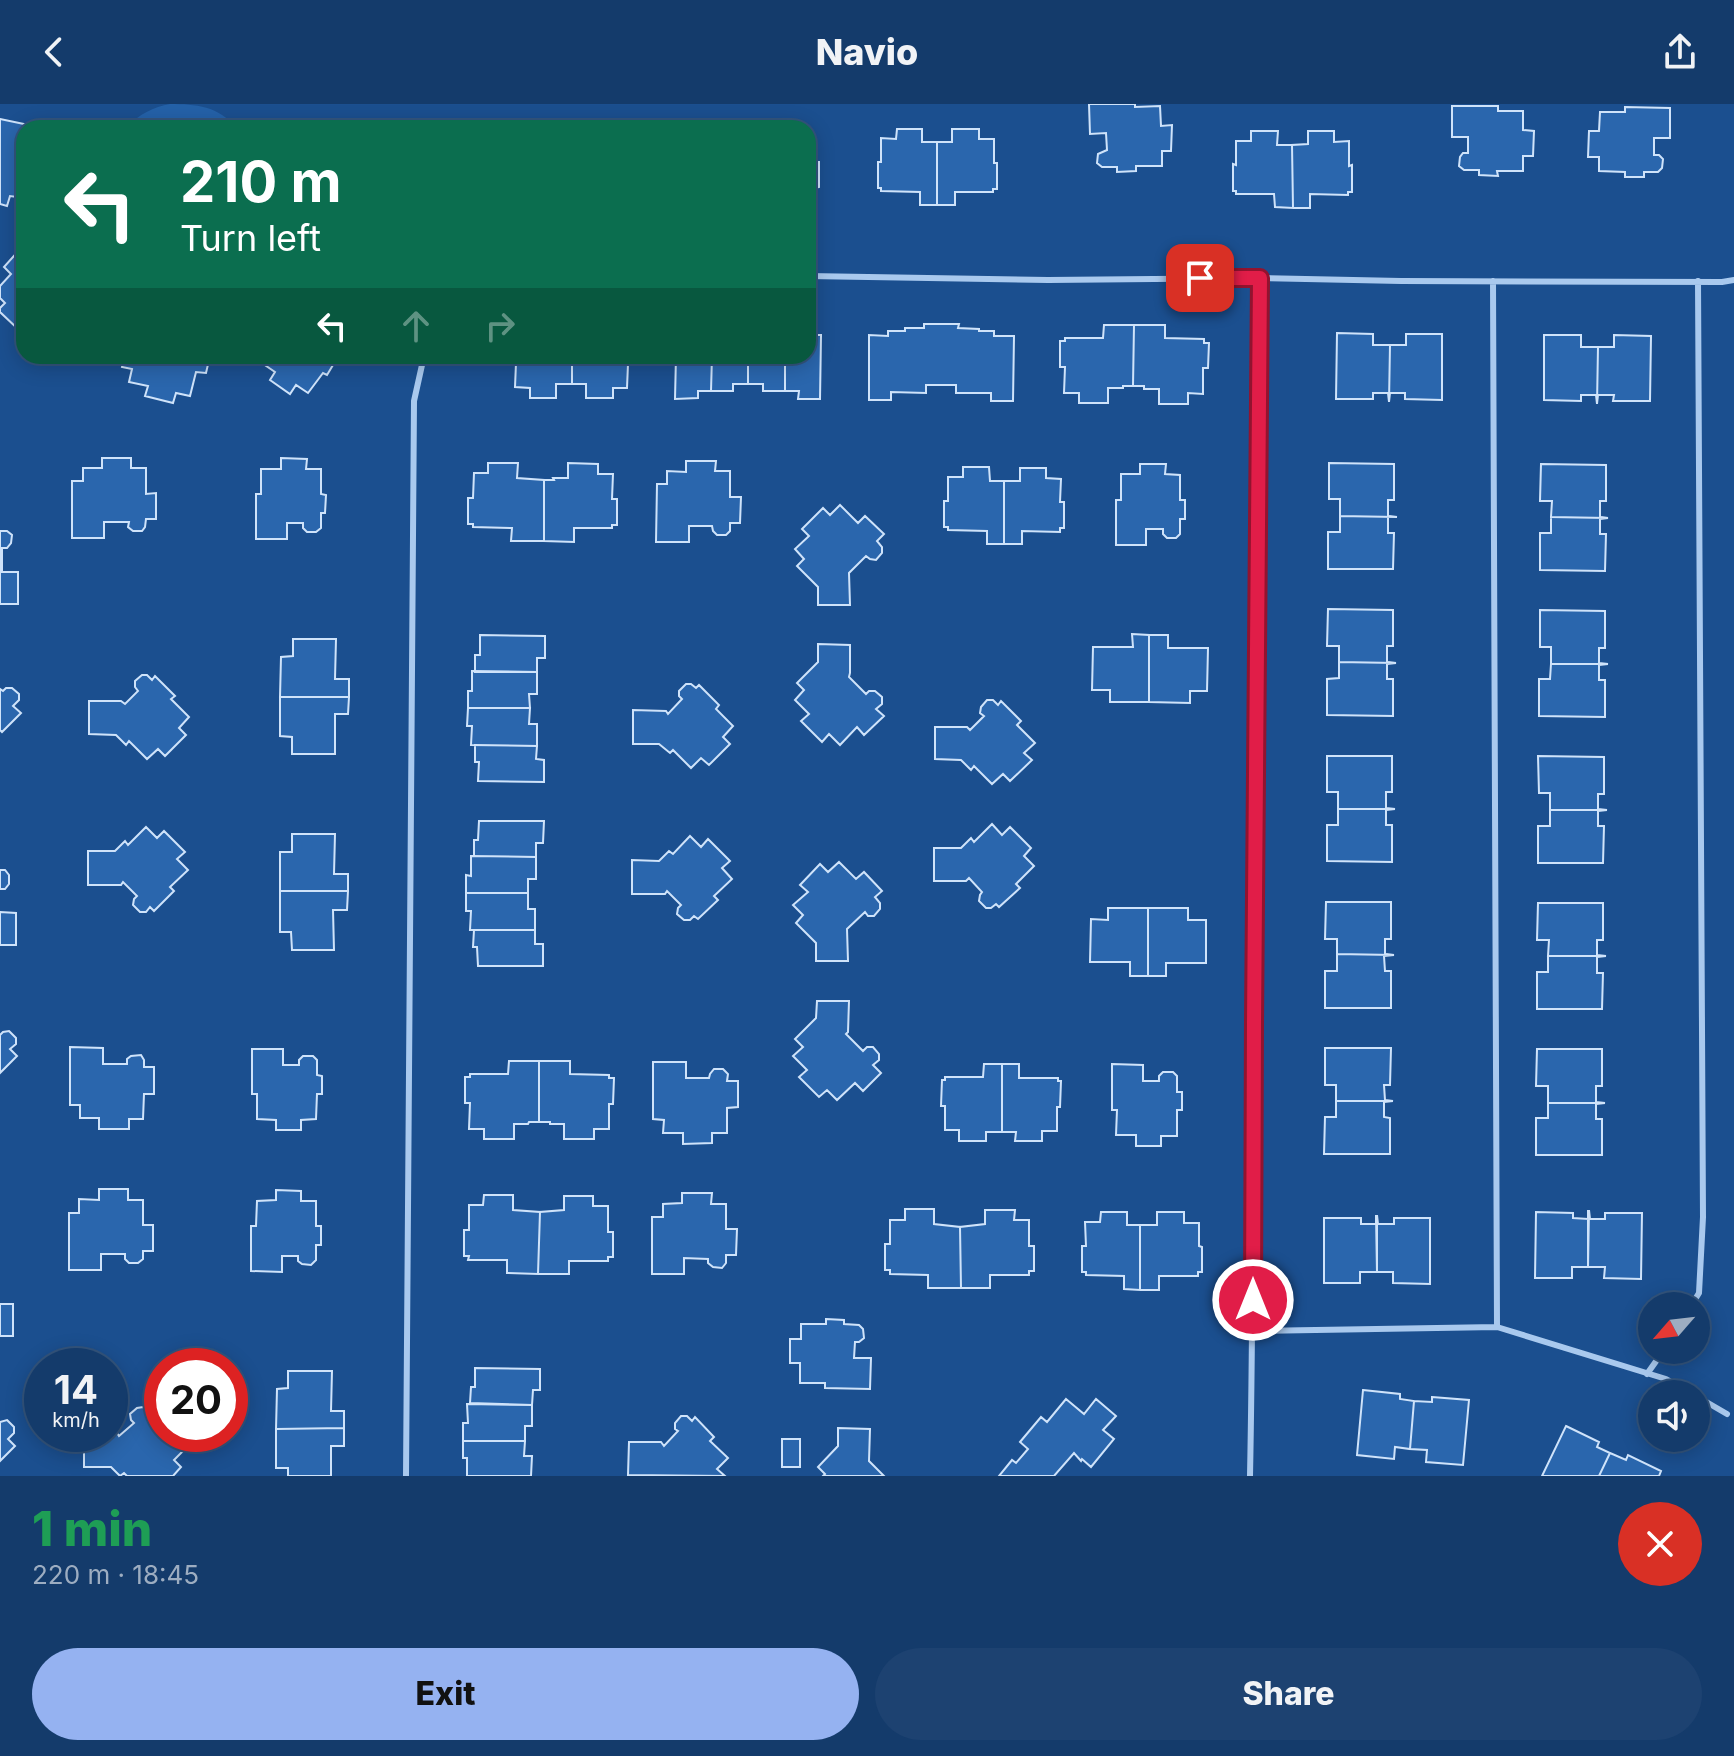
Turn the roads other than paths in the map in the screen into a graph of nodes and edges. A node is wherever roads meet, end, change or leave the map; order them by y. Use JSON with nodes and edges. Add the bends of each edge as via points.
{"nodes":[{"id":1,"x":816,"y":276,"type":"edge"},
{"id":2,"x":1260,"y":278,"type":"junction"},
{"id":3,"x":1734,"y":280,"type":"edge"},
{"id":4,"x":1493,"y":281,"type":"junction"},
{"id":5,"x":1698,"y":281,"type":"junction"},
{"id":6,"x":422,"y":364,"type":"edge"},
{"id":7,"x":1699,"y":1292,"type":"edge"},
{"id":8,"x":1497,"y":1327,"type":"junction"},
{"id":9,"x":1253,"y":1331,"type":"junction"},
{"id":10,"x":1654,"y":1364,"type":"edge"},
{"id":11,"x":1647,"y":1374,"type":"junction"},
{"id":12,"x":1668,"y":1380,"type":"edge"},
{"id":13,"x":1710,"y":1404,"type":"edge"},
{"id":14,"x":1727,"y":1414,"type":"dead end"},
{"id":15,"x":406,"y":1476,"type":"edge"},
{"id":16,"x":1250,"y":1476,"type":"edge"}],
"edges":[{"from":1,"to":2,"type":"lane"},
{"from":2,"to":4,"type":"lane"},
{"from":2,"to":9,"type":"lane"},
{"from":3,"to":5,"type":"lane"},
{"from":4,"to":5,"type":"lane"},
{"from":4,"to":8,"type":"lane"},
{"from":5,"to":7,"type":"lane","via":[[1703,1217]]},
{"from":6,"to":15,"type":"lane","via":[[414,401]]},
{"from":8,"to":9,"type":"lane"},
{"from":8,"to":11,"type":"lane"},
{"from":9,"to":16,"type":"lane"},
{"from":10,"to":11,"type":"lane"},
{"from":11,"to":12,"type":"lane"},
{"from":13,"to":14,"type":"lane"}]}
